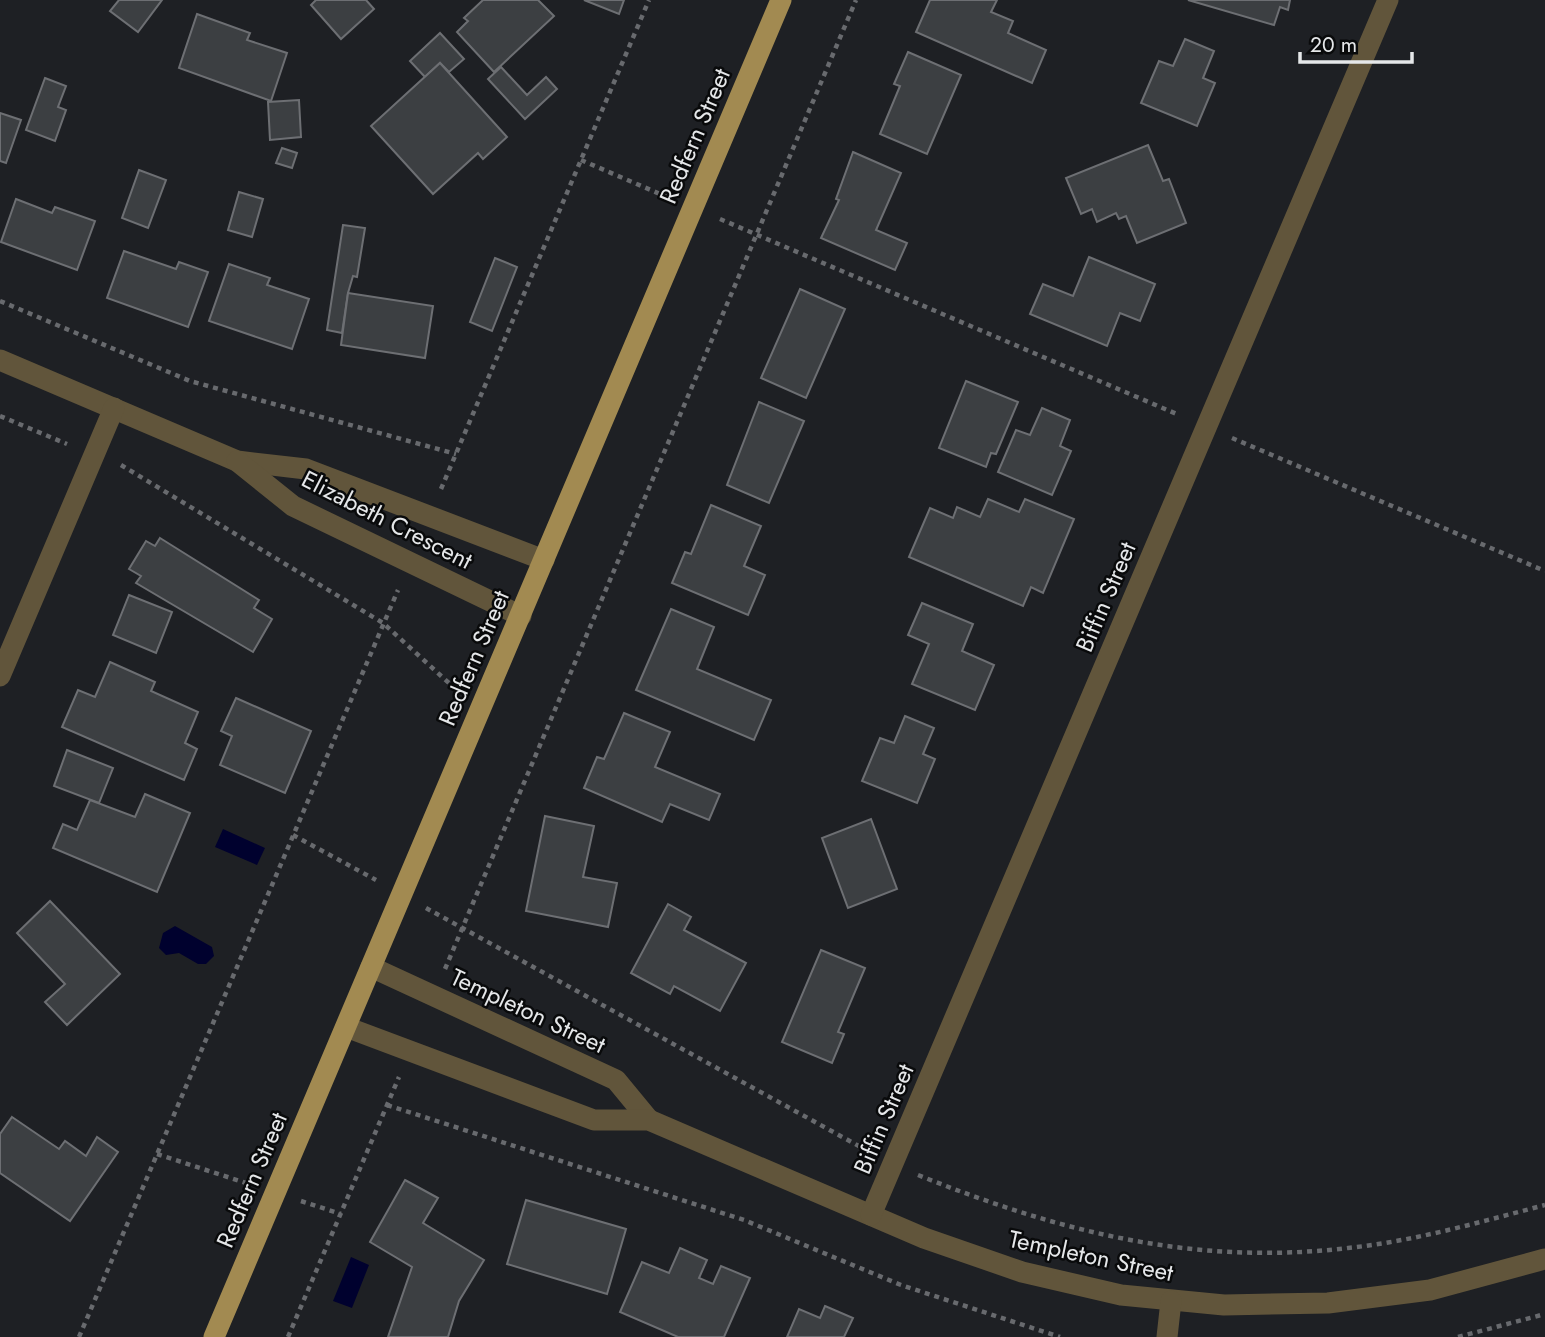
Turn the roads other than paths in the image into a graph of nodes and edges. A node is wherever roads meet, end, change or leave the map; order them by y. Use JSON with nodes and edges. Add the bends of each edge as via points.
{"nodes":[{"id":1,"x":782,"y":0,"type":"edge"},
{"id":2,"x":1388,"y":0,"type":"edge"},
{"id":3,"x":0,"y":360,"type":"edge"},
{"id":4,"x":114,"y":408,"type":"junction"},
{"id":5,"x":237,"y":461,"type":"junction"},
{"id":6,"x":544,"y":560,"type":"junction"},
{"id":7,"x":520,"y":616,"type":"junction"},
{"id":8,"x":0,"y":676,"type":"edge"},
{"id":9,"x":371,"y":967,"type":"junction"},
{"id":10,"x":346,"y":1027,"type":"junction"},
{"id":11,"x":649,"y":1120,"type":"junction"},
{"id":12,"x":871,"y":1215,"type":"junction"},
{"id":13,"x":1545,"y":1259,"type":"edge"},
{"id":14,"x":1171,"y":1301,"type":"junction"},
{"id":15,"x":214,"y":1337,"type":"edge"},
{"id":16,"x":1167,"y":1337,"type":"edge"}],
"edges":[{"from":1,"to":6,"type":"main road","name":"Redfern Street"},
{"from":2,"to":12,"type":"street","name":"Biffin Street"},
{"from":3,"to":4,"type":"street","name":"Elizabeth Crescent"},
{"from":4,"to":5,"type":"street","name":"Elizabeth Crescent"},
{"from":4,"to":8,"type":"street"},
{"from":5,"to":6,"type":"street","name":"Elizabeth Crescent","via":[[306,470]]},
{"from":5,"to":7,"type":"street","name":"Elizabeth Crescent","via":[[293,506]]},
{"from":6,"to":7,"type":"main road","name":"Redfern Street"},
{"from":7,"to":9,"type":"main road","name":"Redfern Street"},
{"from":9,"to":10,"type":"main road","name":"Redfern Street"},
{"from":9,"to":11,"type":"street","name":"Templeton Street","via":[[616,1080]]},
{"from":10,"to":11,"type":"street","name":"Templeton Street","via":[[594,1120]]},
{"from":10,"to":15,"type":"main road","name":"Redfern Street"},
{"from":11,"to":12,"type":"street","name":"Templeton Street"},
{"from":12,"to":14,"type":"street","name":"Templeton Street","via":[[1022,1272],[1121,1295]]},
{"from":13,"to":14,"type":"street","name":"Templeton Street","via":[[1430,1290],[1328,1303]]},
{"from":14,"to":16,"type":"street"}]}
